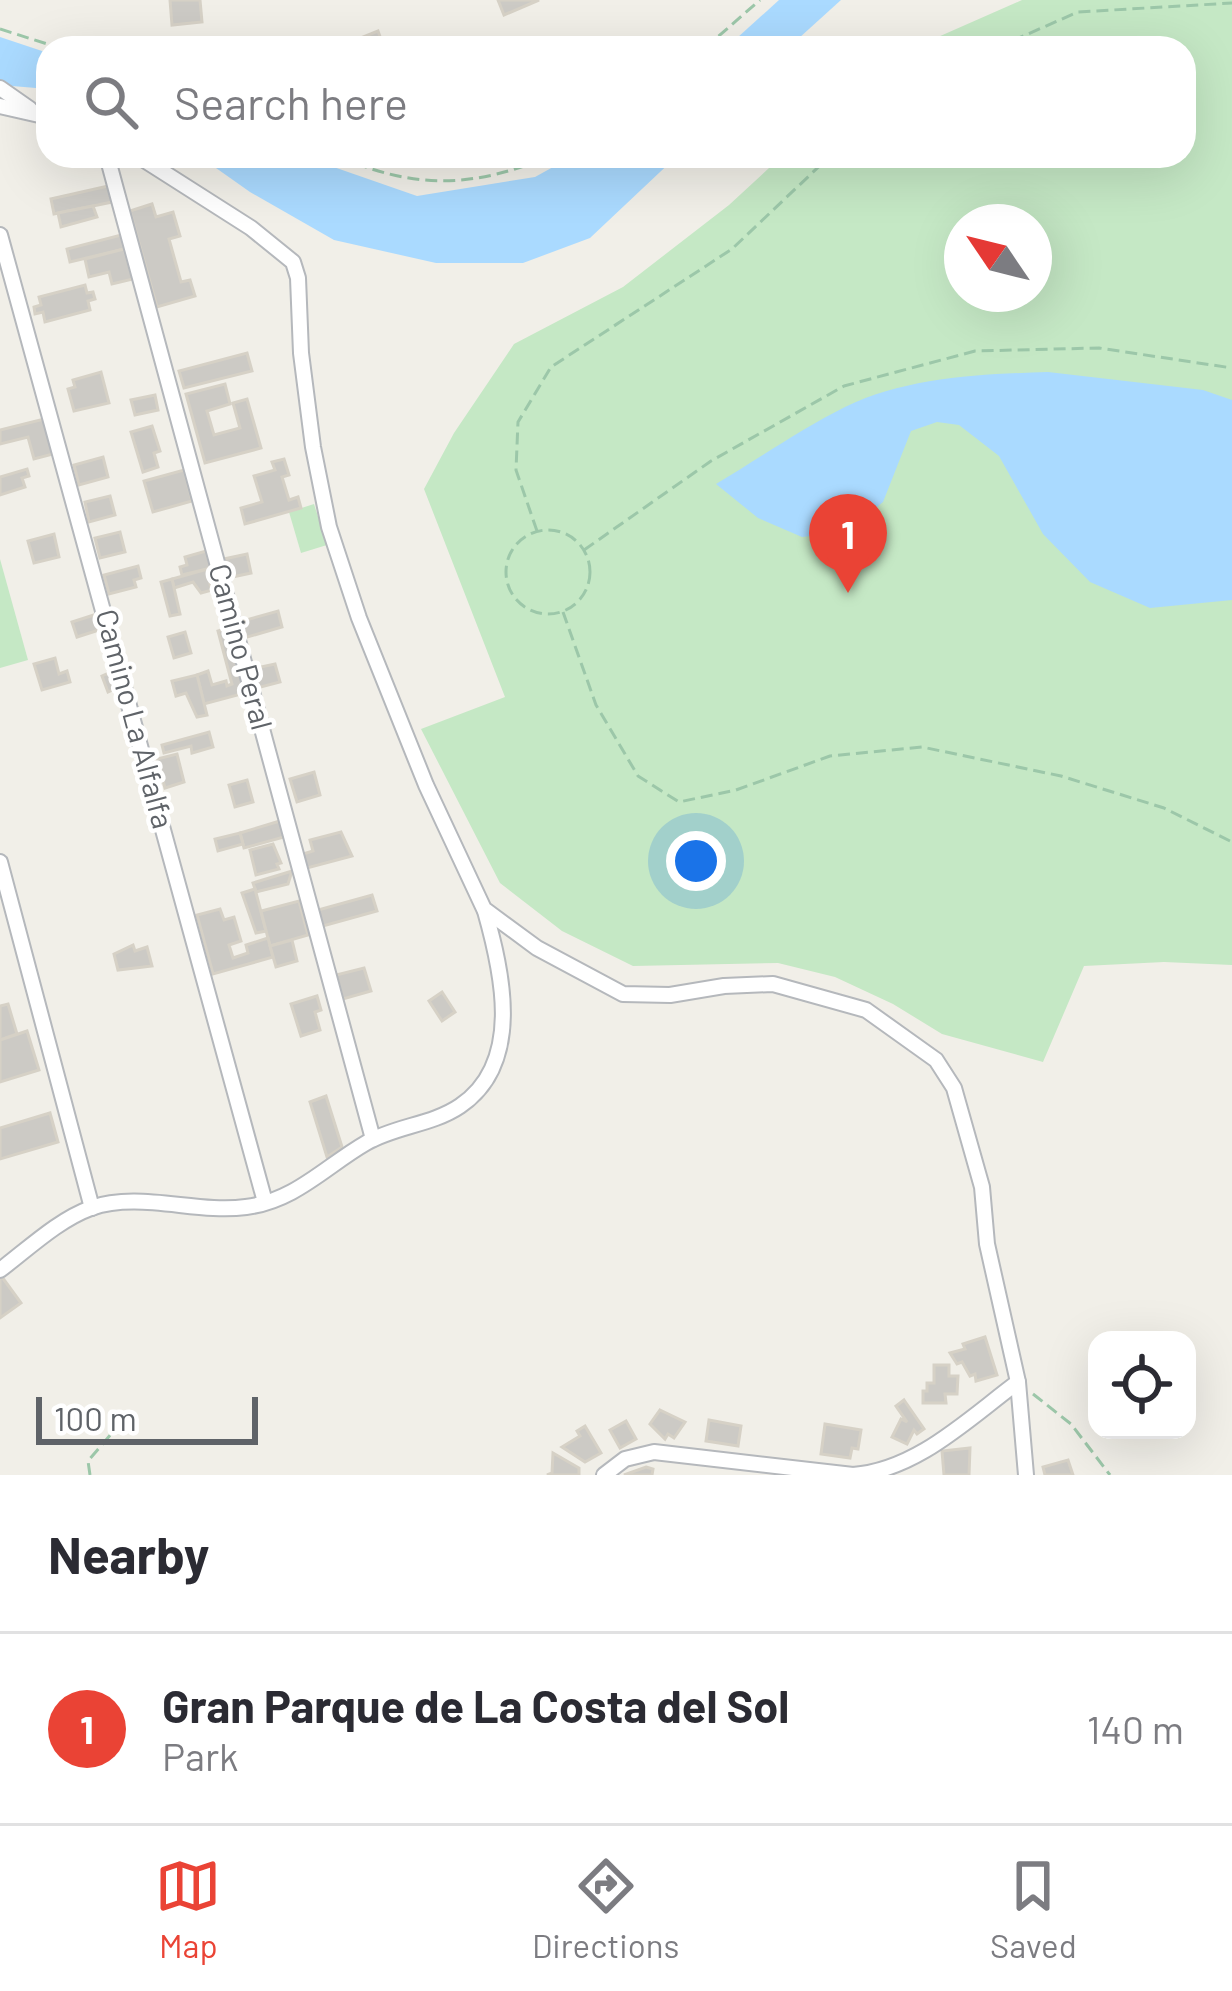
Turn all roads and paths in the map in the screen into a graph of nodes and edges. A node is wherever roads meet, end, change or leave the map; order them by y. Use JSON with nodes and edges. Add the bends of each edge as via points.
{"nodes":[{"id":1,"x":760,"y":0,"type":"edge"},
{"id":2,"x":1232,"y":4,"type":"edge"},
{"id":3,"x":0,"y":29,"type":"edge"},
{"id":4,"x":719,"y":36,"type":"edge"},
{"id":5,"x":1023,"y":36,"type":"edge"},
{"id":6,"x":36,"y":40,"type":"edge"},
{"id":7,"x":0,"y":88,"type":"edge"},
{"id":8,"x":0,"y":106,"type":"edge"},
{"id":9,"x":36,"y":111,"type":"edge"},
{"id":10,"x":36,"y":113,"type":"edge"},
{"id":11,"x":110,"y":168,"type":"edge"},
{"id":12,"x":157,"y":168,"type":"edge"},
{"id":13,"x":372,"y":168,"type":"edge"},
{"id":14,"x":509,"y":168,"type":"edge"},
{"id":15,"x":817,"y":168,"type":"edge"},
{"id":16,"x":0,"y":235,"type":"edge"},
{"id":17,"x":1232,"y":368,"type":"edge"},
{"id":18,"x":538,"y":531,"type":"junction"},
{"id":19,"x":584,"y":550,"type":"junction"},
{"id":20,"x":563,"y":612,"type":"junction"},
{"id":21,"x":1232,"y":842,"type":"edge"},
{"id":22,"x":0,"y":862,"type":"edge"},
{"id":23,"x":484,"y":909,"type":"junction"},
{"id":24,"x":373,"y":1139,"type":"junction"},
{"id":25,"x":265,"y":1202,"type":"junction"},
{"id":26,"x":92,"y":1208,"type":"junction"},
{"id":27,"x":0,"y":1270,"type":"edge"},
{"id":28,"x":1018,"y":1382,"type":"junction"},
{"id":29,"x":112,"y":1433,"type":"dead end"},
{"id":30,"x":90,"y":1475,"type":"edge"},
{"id":31,"x":604,"y":1475,"type":"edge"},
{"id":32,"x":1026,"y":1475,"type":"edge"},
{"id":33,"x":1110,"y":1475,"type":"edge"}],
"edges":[{"from":1,"to":4,"type":"path"},
{"from":2,"to":5,"type":"path","via":[[1078,12]]},
{"from":3,"to":6,"type":"path"},
{"from":7,"to":9,"type":"street"},
{"from":8,"to":10,"type":"street"},
{"from":11,"to":24,"type":"street","name":"Camino Peral"},
{"from":12,"to":23,"type":"street","via":[[293,262],[328,527],[418,764]]},
{"from":13,"to":14,"type":"path","via":[[438,184]]},
{"from":15,"to":18,"type":"path","via":[[732,248],[551,367],[518,422],[516,470]]},
{"from":16,"to":25,"type":"street","name":"Camino La Alfalfa"},
{"from":17,"to":19,"type":"path","via":[[1099,348],[975,351],[844,386],[711,461]]},
{"from":18,"to":19,"type":"path","via":[[564,533]]},
{"from":18,"to":20,"type":"path","via":[[515,545],[506,583],[534,613]]},
{"from":19,"to":20,"type":"path","via":[[585,592]]},
{"from":20,"to":21,"type":"path","via":[[596,705],[638,776],[679,802],[830,756],[922,747],[1061,776],[1164,808]]},
{"from":22,"to":26,"type":"street"},
{"from":23,"to":24,"type":"street","via":[[503,994],[492,1064],[463,1105]]},
{"from":23,"to":28,"type":"street","via":[[623,994],[773,984],[866,1010],[936,1060],[968,1124]]},
{"from":24,"to":25,"type":"street"},
{"from":25,"to":26,"type":"street"},
{"from":26,"to":27,"type":"street"},
{"from":28,"to":31,"type":"street","via":[[880,1473],[654,1452]]},
{"from":28,"to":32,"type":"street"},
{"from":28,"to":33,"type":"path","via":[[1071,1424]]},
{"from":29,"to":30,"type":"path","via":[[88,1460]]}]}
